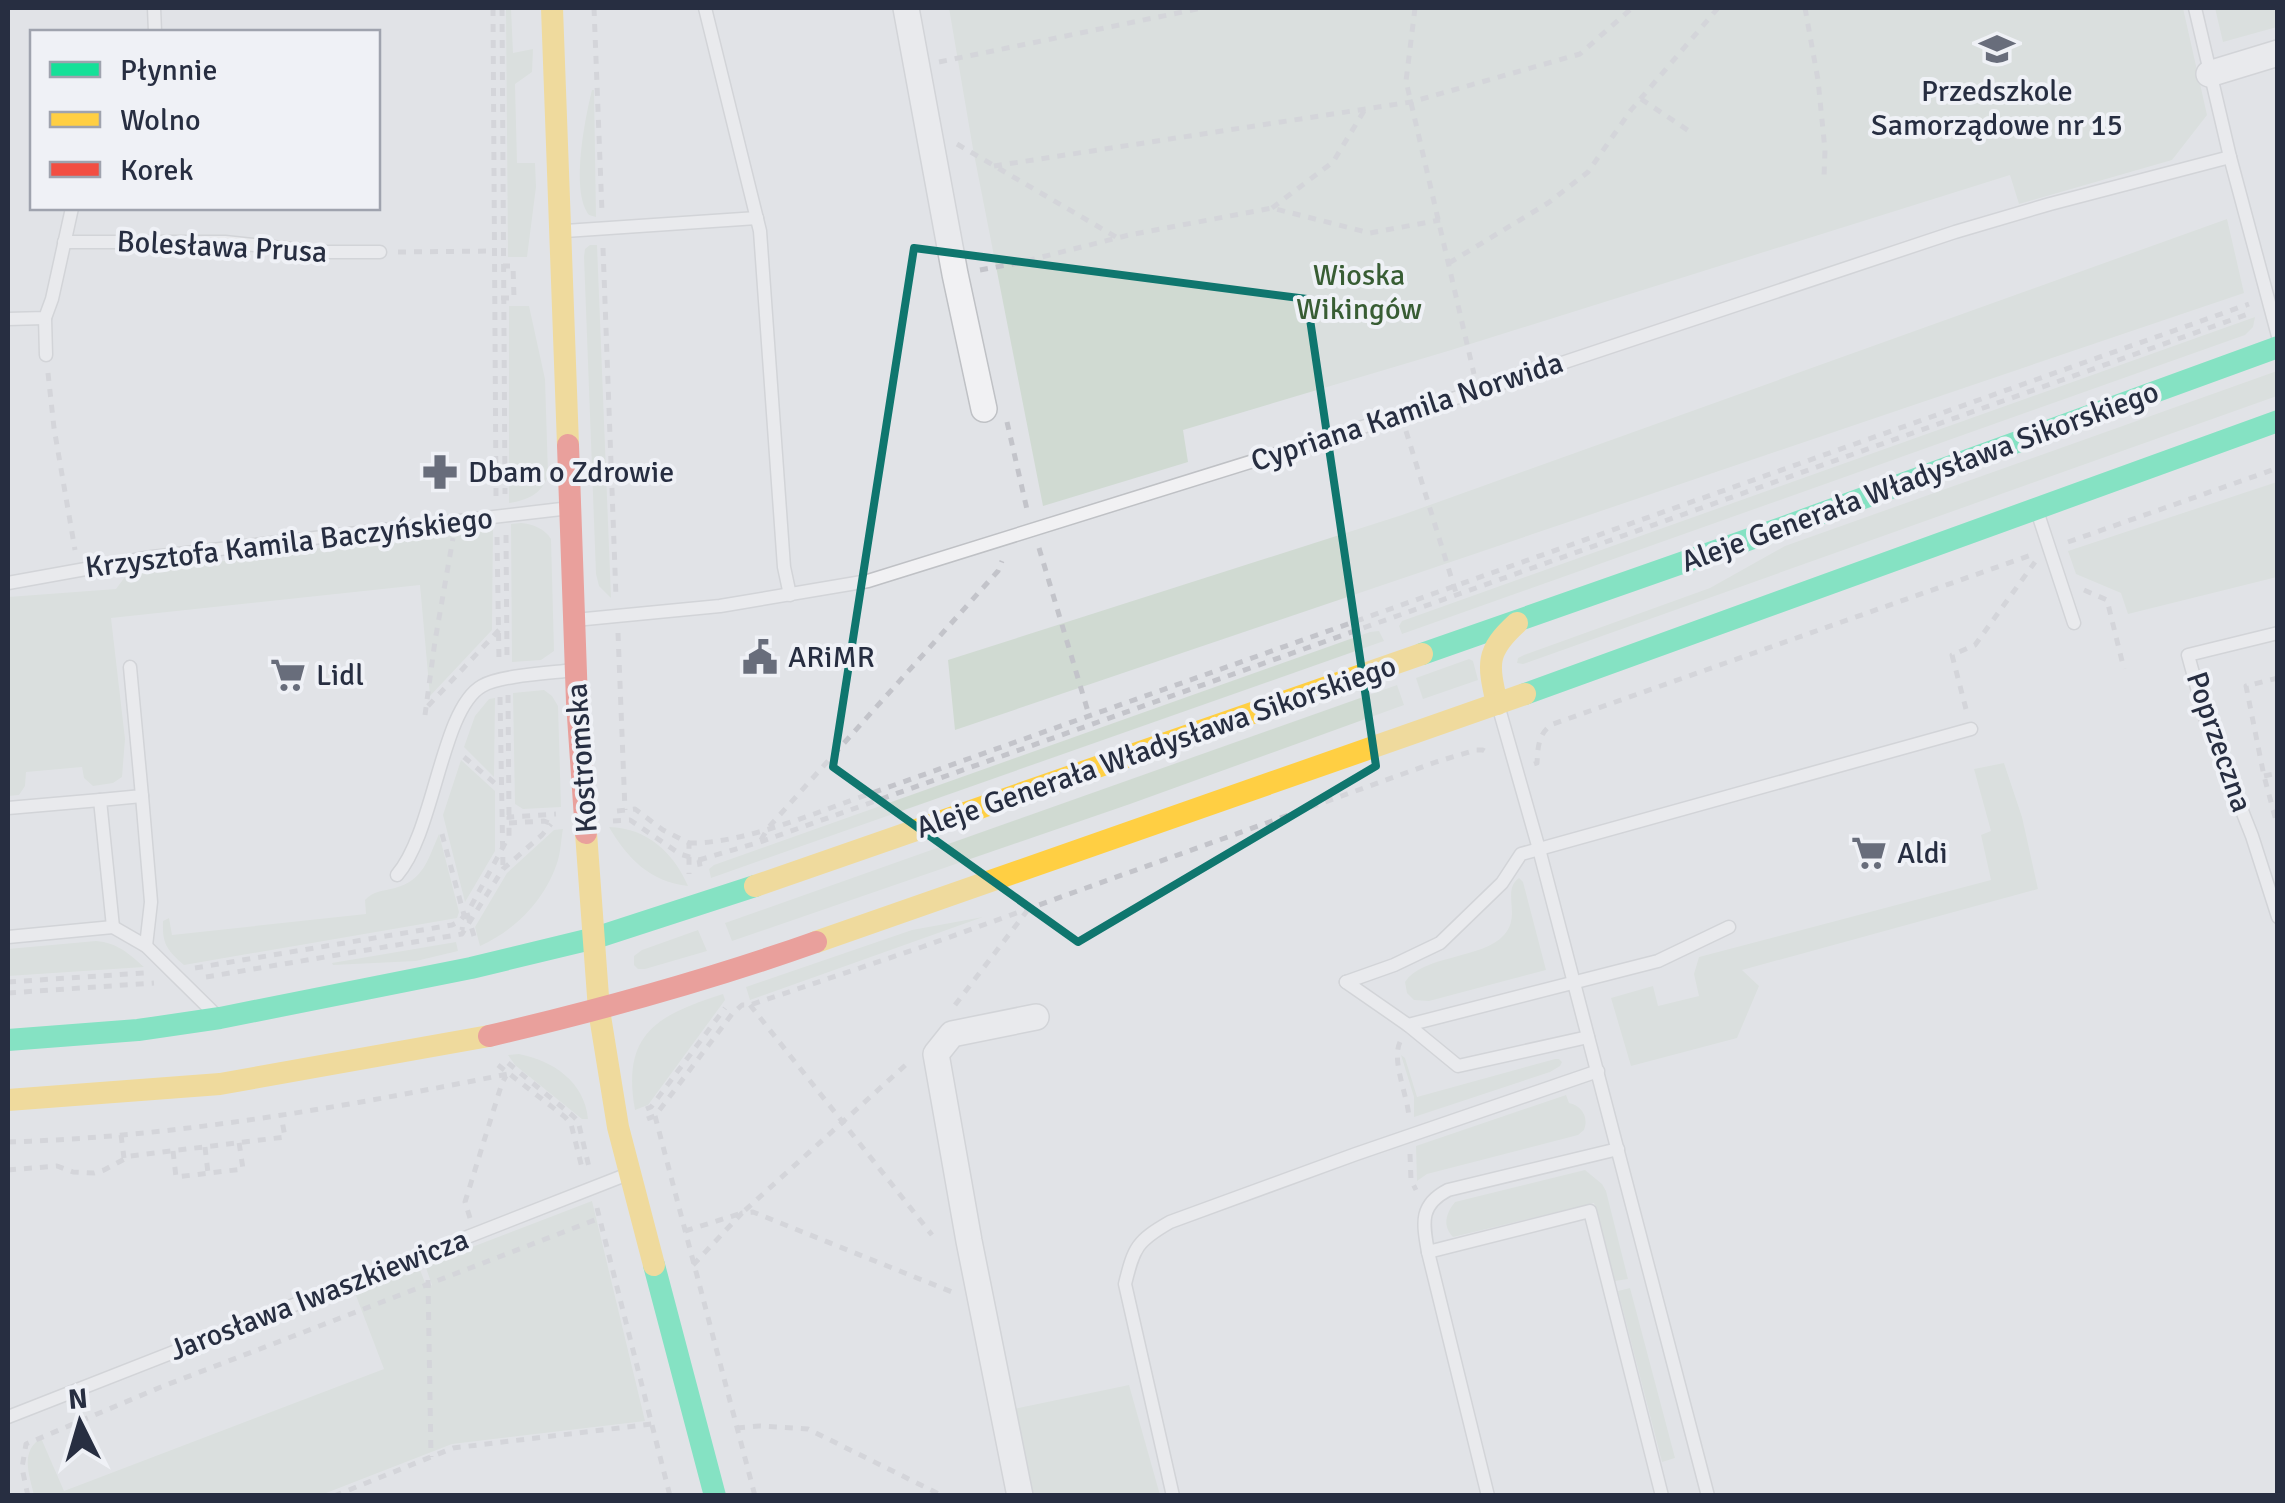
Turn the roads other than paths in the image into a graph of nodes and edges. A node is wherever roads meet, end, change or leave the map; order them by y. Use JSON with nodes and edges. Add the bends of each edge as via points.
{"nodes":[{"id":1,"x":552,"y":8,"type":"edge"},
{"id":2,"x":705,"y":8,"type":"edge"},
{"id":3,"x":906,"y":8,"type":"edge"},
{"id":4,"x":2194,"y":8,"type":"edge"},
{"id":5,"x":2278,"y":53,"type":"edge"},
{"id":6,"x":2210,"y":74,"type":"junction"},
{"id":7,"x":2230,"y":157,"type":"junction"},
{"id":8,"x":72,"y":210,"type":"edge"},
{"id":9,"x":757,"y":218,"type":"junction"},
{"id":10,"x":561,"y":232,"type":"junction"},
{"id":11,"x":64,"y":242,"type":"junction"},
{"id":12,"x":380,"y":252,"type":"road end"},
{"id":13,"x":8,"y":318,"type":"edge"},
{"id":14,"x":45,"y":318,"type":"junction"},
{"id":15,"x":2278,"y":336,"type":"edge"},
{"id":16,"x":2278,"y":348,"type":"edge"},
{"id":17,"x":46,"y":355,"type":"road end"},
{"id":18,"x":984,"y":409,"type":"dead end"},
{"id":19,"x":2278,"y":421,"type":"edge"},
{"id":20,"x":570,"y":508,"type":"junction"},
{"id":21,"x":2036,"y":508,"type":"junction"},
{"id":22,"x":8,"y":583,"type":"edge"},
{"id":23,"x":790,"y":595,"type":"junction"},
{"id":24,"x":1522,"y":619,"type":"junction"},
{"id":25,"x":574,"y":620,"type":"junction"},
{"id":26,"x":2074,"y":623,"type":"dead end"},
{"id":27,"x":2278,"y":633,"type":"edge"},
{"id":28,"x":130,"y":667,"type":"dead end"},
{"id":29,"x":576,"y":670,"type":"junction"},
{"id":30,"x":1498,"y":704,"type":"junction"},
{"id":31,"x":1971,"y":729,"type":"road end"},
{"id":32,"x":142,"y":796,"type":"junction"},
{"id":33,"x":100,"y":800,"type":"junction"},
{"id":34,"x":8,"y":808,"type":"edge"},
{"id":35,"x":1540,"y":849,"type":"junction"},
{"id":36,"x":397,"y":875,"type":"dead end"},
{"id":37,"x":2278,"y":917,"type":"edge"},
{"id":38,"x":113,"y":927,"type":"junction"},
{"id":39,"x":1729,"y":927,"type":"dead end"},
{"id":40,"x":8,"y":937,"type":"edge"},
{"id":41,"x":594,"y":938,"type":"junction"},
{"id":42,"x":146,"y":946,"type":"junction"},
{"id":43,"x":1573,"y":983,"type":"junction"},
{"id":44,"x":599,"y":1010,"type":"junction"},
{"id":45,"x":1036,"y":1017,"type":"dead end"},
{"id":46,"x":220,"y":1018,"type":"junction"},
{"id":47,"x":1408,"y":1025,"type":"junction"},
{"id":48,"x":1588,"y":1037,"type":"junction"},
{"id":49,"x":8,"y":1040,"type":"edge"},
{"id":50,"x":1598,"y":1071,"type":"junction"},
{"id":51,"x":8,"y":1100,"type":"edge"},
{"id":52,"x":1618,"y":1149,"type":"junction"},
{"id":53,"x":631,"y":1174,"type":"junction"},
{"id":54,"x":1428,"y":1252,"type":"junction"},
{"id":55,"x":8,"y":1417,"type":"edge"},
{"id":56,"x":715,"y":1496,"type":"edge"},
{"id":57,"x":1020,"y":1496,"type":"edge"},
{"id":58,"x":1173,"y":1496,"type":"edge"},
{"id":59,"x":1488,"y":1496,"type":"edge"},
{"id":60,"x":1662,"y":1496,"type":"edge"},
{"id":61,"x":1708,"y":1496,"type":"edge"}],
"edges":[{"from":1,"to":10,"type":"main road","name":"Kostromska"},
{"from":2,"to":9,"type":"lane"},
{"from":3,"to":18,"type":"street"},
{"from":4,"to":6,"type":"lane"},
{"from":5,"to":6,"type":"street"},
{"from":6,"to":7,"type":"lane"},
{"from":7,"to":15,"type":"lane"},
{"from":7,"to":23,"type":"lane","name":"Cypriana Kamila Norwida","via":[[1955,232],[1478,392],[868,581]]},
{"from":8,"to":11,"type":"lane"},
{"from":9,"to":10,"type":"lane"},
{"from":9,"to":23,"type":"lane"},
{"from":10,"to":20,"type":"main road","name":"Kostromska"},
{"from":11,"to":12,"type":"lane","name":"Bolesława Prusa","via":[[225,242]]},
{"from":11,"to":14,"type":"lane"},
{"from":13,"to":14,"type":"lane"},
{"from":14,"to":17,"type":"lane"},
{"from":16,"to":24,"type":"main road","name":"Aleje Generała Władysława Sikorskiego"},
{"from":19,"to":21,"type":"main road"},
{"from":20,"to":22,"type":"lane","name":"Krzysztofa Kamila Baczyńskiego","via":[[152,557]]},
{"from":20,"to":25,"type":"main road","name":"Kostromska"},
{"from":21,"to":26,"type":"lane"},
{"from":21,"to":30,"type":"main road"},
{"from":23,"to":25,"type":"lane","name":"Cypriana Kamila Norwida"},
{"from":24,"to":30,"type":"main road","via":[[1494,642],[1490,655]]},
{"from":24,"to":41,"type":"main road","name":"Aleje Generała Władysława Sikorskiego"},
{"from":25,"to":29,"type":"main road","name":"Kostromska"},
{"from":27,"to":37,"type":"lane","name":"Poprzeczna","via":[[2188,655]]},
{"from":28,"to":32,"type":"lane"},
{"from":29,"to":36,"type":"lane","via":[[484,684],[472,694],[448,743],[410,861]]},
{"from":29,"to":41,"type":"main road","name":"Kostromska"},
{"from":30,"to":35,"type":"lane"},
{"from":30,"to":44,"type":"main road","via":[[732,972]]},
{"from":31,"to":35,"type":"lane"},
{"from":32,"to":33,"type":"lane"},
{"from":32,"to":42,"type":"lane","via":[[151,902]]},
{"from":33,"to":34,"type":"lane"},
{"from":33,"to":38,"type":"lane"},
{"from":35,"to":43,"type":"lane"},
{"from":35,"to":47,"type":"lane","via":[[1519,855],[1502,883],[1440,944],[1346,982]]},
{"from":38,"to":40,"type":"lane"},
{"from":38,"to":42,"type":"lane"},
{"from":39,"to":43,"type":"lane","via":[[1658,961]]},
{"from":41,"to":44,"type":"main road","name":"Kostromska"},
{"from":41,"to":46,"type":"main road","name":"Aleje Generała Władysława Sikorskiego"},
{"from":42,"to":46,"type":"lane"},
{"from":43,"to":47,"type":"lane"},
{"from":43,"to":48,"type":"lane"},
{"from":44,"to":51,"type":"main road","via":[[461,1043],[220,1084]]},
{"from":44,"to":53,"type":"main road","name":"Kostromska"},
{"from":45,"to":57,"type":"street","via":[[952,1034],[936,1054]]},
{"from":46,"to":49,"type":"main road","name":"Aleje Generała Władysława Sikorskiego"},
{"from":47,"to":48,"type":"lane","via":[[1458,1066]]},
{"from":48,"to":50,"type":"lane"},
{"from":50,"to":52,"type":"lane"},
{"from":50,"to":58,"type":"lane","via":[[1170,1222],[1144,1237],[1125,1284]]},
{"from":52,"to":54,"type":"lane","via":[[1433,1198],[1425,1214]]},
{"from":52,"to":61,"type":"lane"},
{"from":53,"to":55,"type":"lane","name":"Jarosława Iwaszkiewicza"},
{"from":53,"to":56,"type":"main road","name":"Kostromska"},
{"from":54,"to":59,"type":"lane"},
{"from":54,"to":60,"type":"lane","via":[[1590,1211]]}]}
